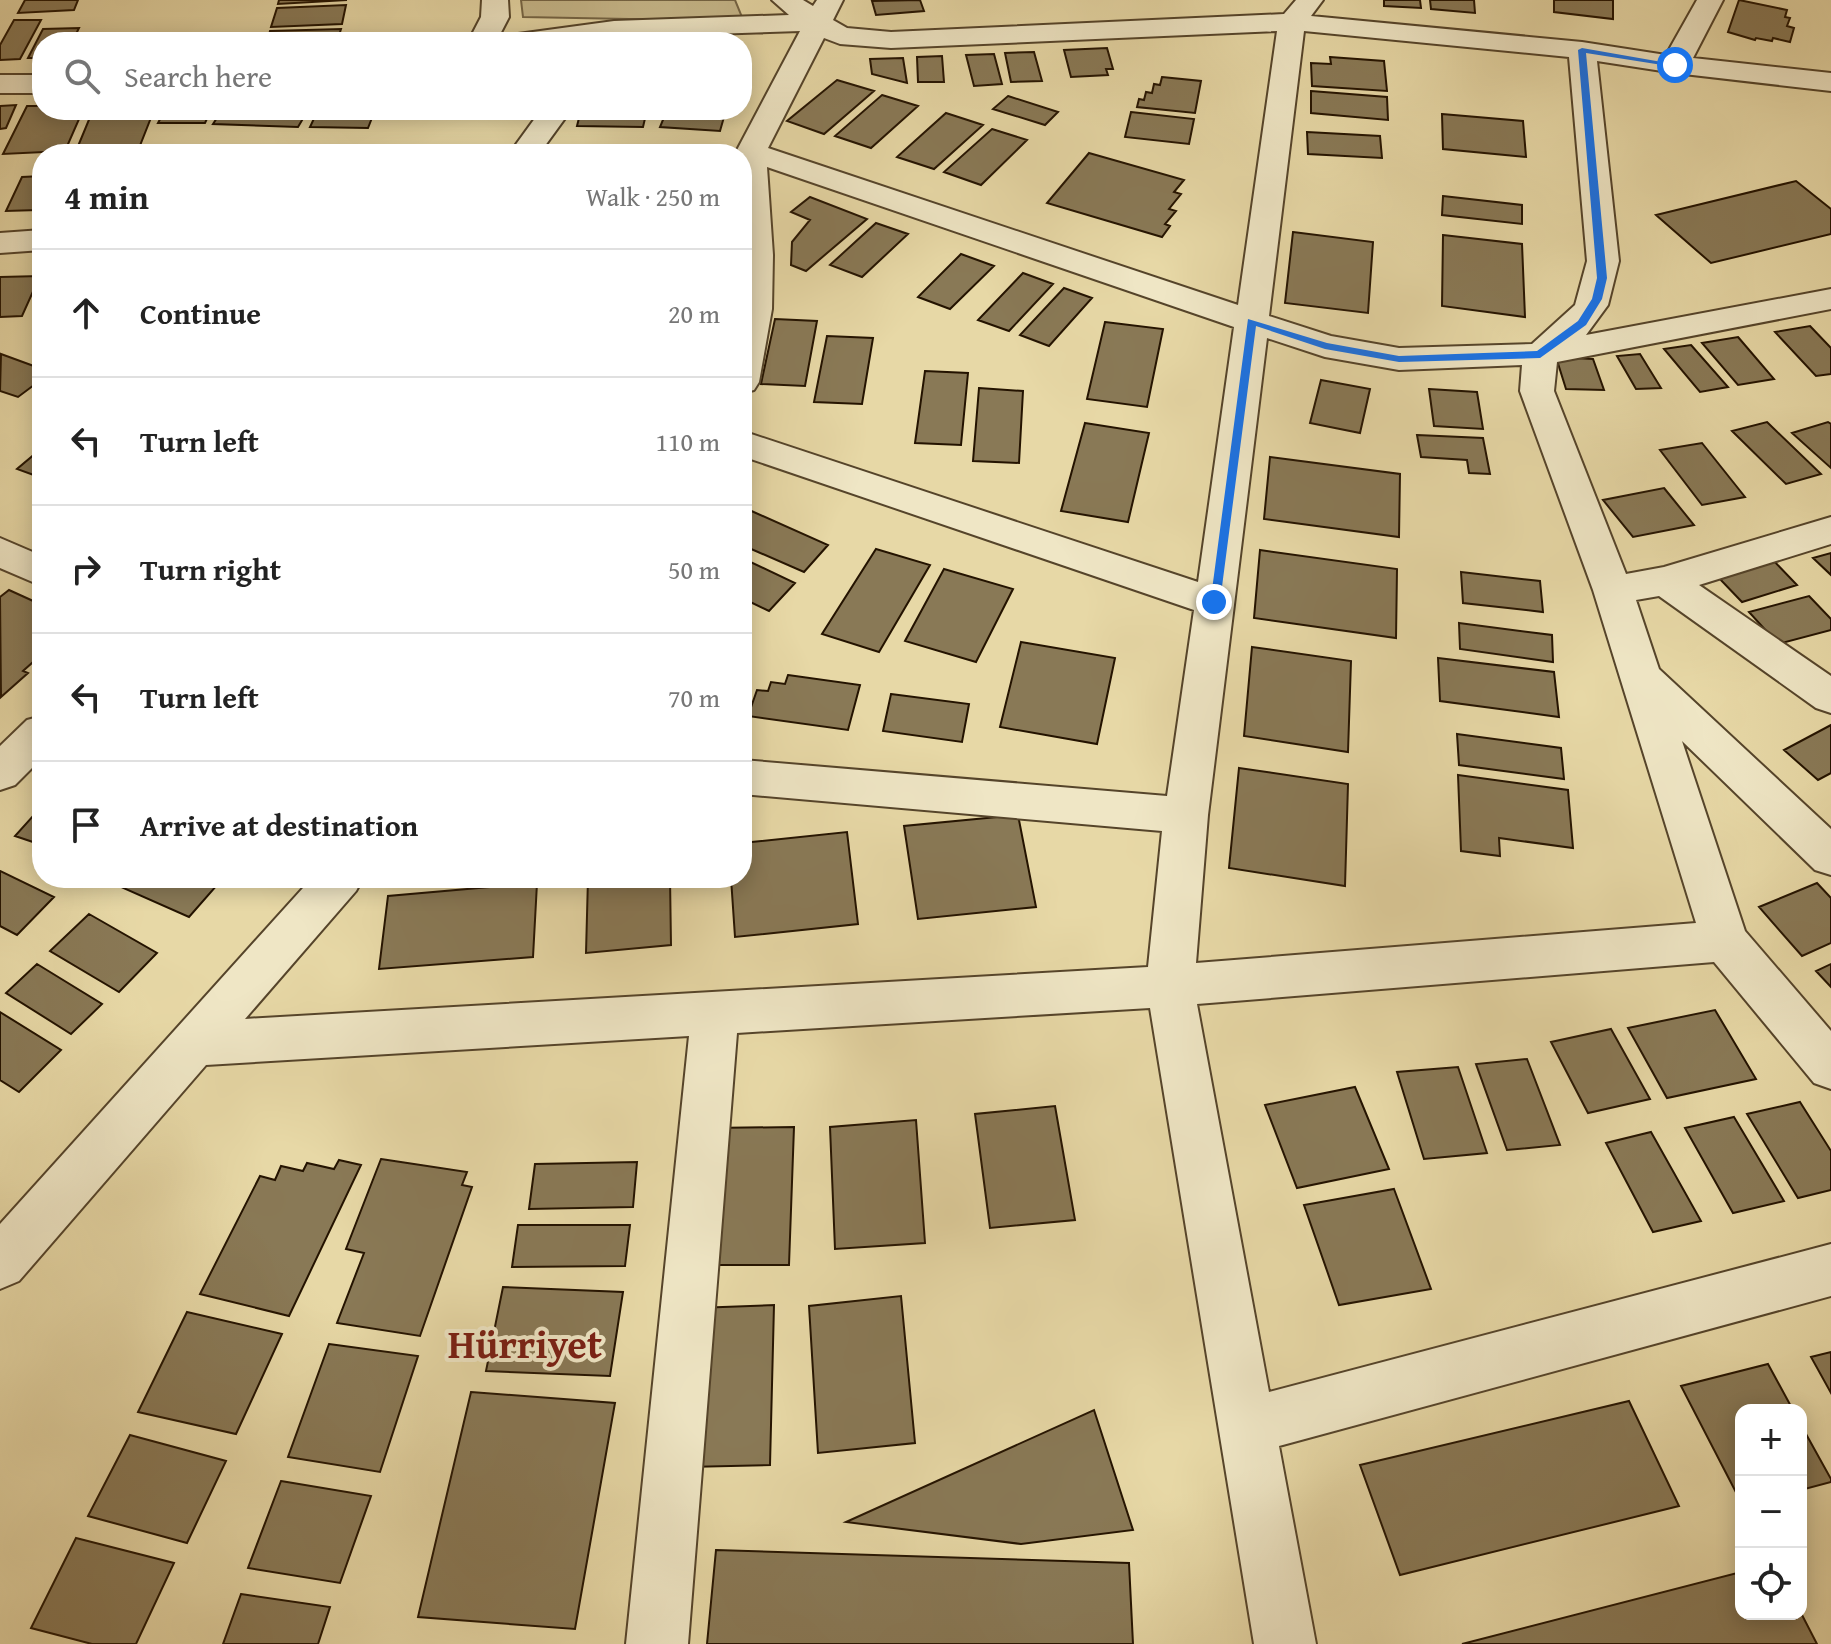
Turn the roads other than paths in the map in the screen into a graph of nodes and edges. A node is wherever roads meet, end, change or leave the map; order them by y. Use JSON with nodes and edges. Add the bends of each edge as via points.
{"nodes":[{"id":1,"x":495,"y":0,"type":"edge"},
{"id":2,"x":785,"y":0,"type":"edge"},
{"id":3,"x":1710,"y":0,"type":"edge"},
{"id":4,"x":824,"y":11,"type":"edge"},
{"id":5,"x":1301,"y":11,"type":"edge"},
{"id":6,"x":487,"y":32,"type":"edge"},
{"id":7,"x":636,"y":32,"type":"edge"},
{"id":8,"x":1582,"y":50,"type":"junction"},
{"id":9,"x":1675,"y":65,"type":"junction"},
{"id":10,"x":1831,"y":82,"type":"edge"},
{"id":11,"x":0,"y":84,"type":"edge"},
{"id":12,"x":32,"y":84,"type":"edge"},
{"id":13,"x":549,"y":120,"type":"edge"},
{"id":14,"x":531,"y":144,"type":"edge"},
{"id":15,"x":752,"y":150,"type":"edge"},
{"id":16,"x":752,"y":152,"type":"edge"},
{"id":17,"x":752,"y":169,"type":"edge"},
{"id":18,"x":32,"y":241,"type":"edge"},
{"id":19,"x":0,"y":243,"type":"edge"},
{"id":20,"x":752,"y":288,"type":"edge"},
{"id":21,"x":1831,"y":299,"type":"edge"},
{"id":22,"x":1252,"y":322,"type":"junction"},
{"id":23,"x":1540,"y":354,"type":"junction"},
{"id":24,"x":752,"y":446,"type":"edge"},
{"id":25,"x":1831,"y":530,"type":"edge"},
{"id":26,"x":0,"y":552,"type":"edge"},
{"id":27,"x":32,"y":567,"type":"edge"},
{"id":28,"x":1665,"y":581,"type":"junction"},
{"id":29,"x":1613,"y":590,"type":"junction"},
{"id":30,"x":1214,"y":602,"type":"junction"},
{"id":31,"x":1641,"y":676,"type":"junction"},
{"id":32,"x":1831,"y":697,"type":"edge"},
{"id":33,"x":32,"y":742,"type":"edge"},
{"id":34,"x":0,"y":773,"type":"edge"},
{"id":35,"x":752,"y":778,"type":"edge"},
{"id":36,"x":1186,"y":815,"type":"junction"},
{"id":37,"x":1831,"y":857,"type":"edge"},
{"id":38,"x":331,"y":888,"type":"edge"},
{"id":39,"x":1725,"y":941,"type":"junction"},
{"id":40,"x":1170,"y":986,"type":"junction"},
{"id":41,"x":715,"y":1014,"type":"junction"},
{"id":42,"x":192,"y":1044,"type":"junction"},
{"id":43,"x":1831,"y":1067,"type":"edge"},
{"id":44,"x":0,"y":1263,"type":"edge"},
{"id":45,"x":1831,"y":1270,"type":"edge"},
{"id":46,"x":1247,"y":1426,"type":"junction"},
{"id":47,"x":657,"y":1644,"type":"edge"},
{"id":48,"x":1285,"y":1644,"type":"edge"}],
"edges":[{"from":1,"to":6,"type":"street","via":[[495,17]]},
{"from":2,"to":4,"type":"street"},
{"from":3,"to":9,"type":"street"},
{"from":4,"to":5,"type":"street","via":[[840,36],[891,40]]},
{"from":4,"to":7,"type":"street"},
{"from":4,"to":15,"type":"street"},
{"from":5,"to":8,"type":"street"},
{"from":5,"to":22,"type":"street"},
{"from":8,"to":9,"type":"street"},
{"from":8,"to":23,"type":"street","via":[[1602,278],[1582,323]]},
{"from":9,"to":10,"type":"street"},
{"from":11,"to":12,"type":"street"},
{"from":13,"to":14,"type":"street"},
{"from":16,"to":22,"type":"street"},
{"from":17,"to":20,"type":"street","via":[[757,255]]},
{"from":18,"to":19,"type":"street"},
{"from":21,"to":23,"type":"street"},
{"from":22,"to":23,"type":"street","via":[[1325,346],[1399,359]]},
{"from":22,"to":30,"type":"street"},
{"from":23,"to":29,"type":"street","via":[[1537,391]]},
{"from":24,"to":30,"type":"street"},
{"from":25,"to":28,"type":"street"},
{"from":26,"to":27,"type":"street"},
{"from":28,"to":29,"type":"street"},
{"from":28,"to":32,"type":"street"},
{"from":29,"to":31,"type":"street"},
{"from":30,"to":36,"type":"street"},
{"from":31,"to":37,"type":"street"},
{"from":31,"to":39,"type":"street"},
{"from":33,"to":34,"type":"street"},
{"from":35,"to":36,"type":"street"},
{"from":36,"to":40,"type":"street"},
{"from":38,"to":42,"type":"street"},
{"from":39,"to":40,"type":"street"},
{"from":39,"to":43,"type":"street"},
{"from":40,"to":41,"type":"street"},
{"from":40,"to":46,"type":"street"},
{"from":41,"to":42,"type":"street"},
{"from":41,"to":47,"type":"street"},
{"from":42,"to":44,"type":"street"},
{"from":45,"to":46,"type":"street"},
{"from":46,"to":48,"type":"street"}]}
